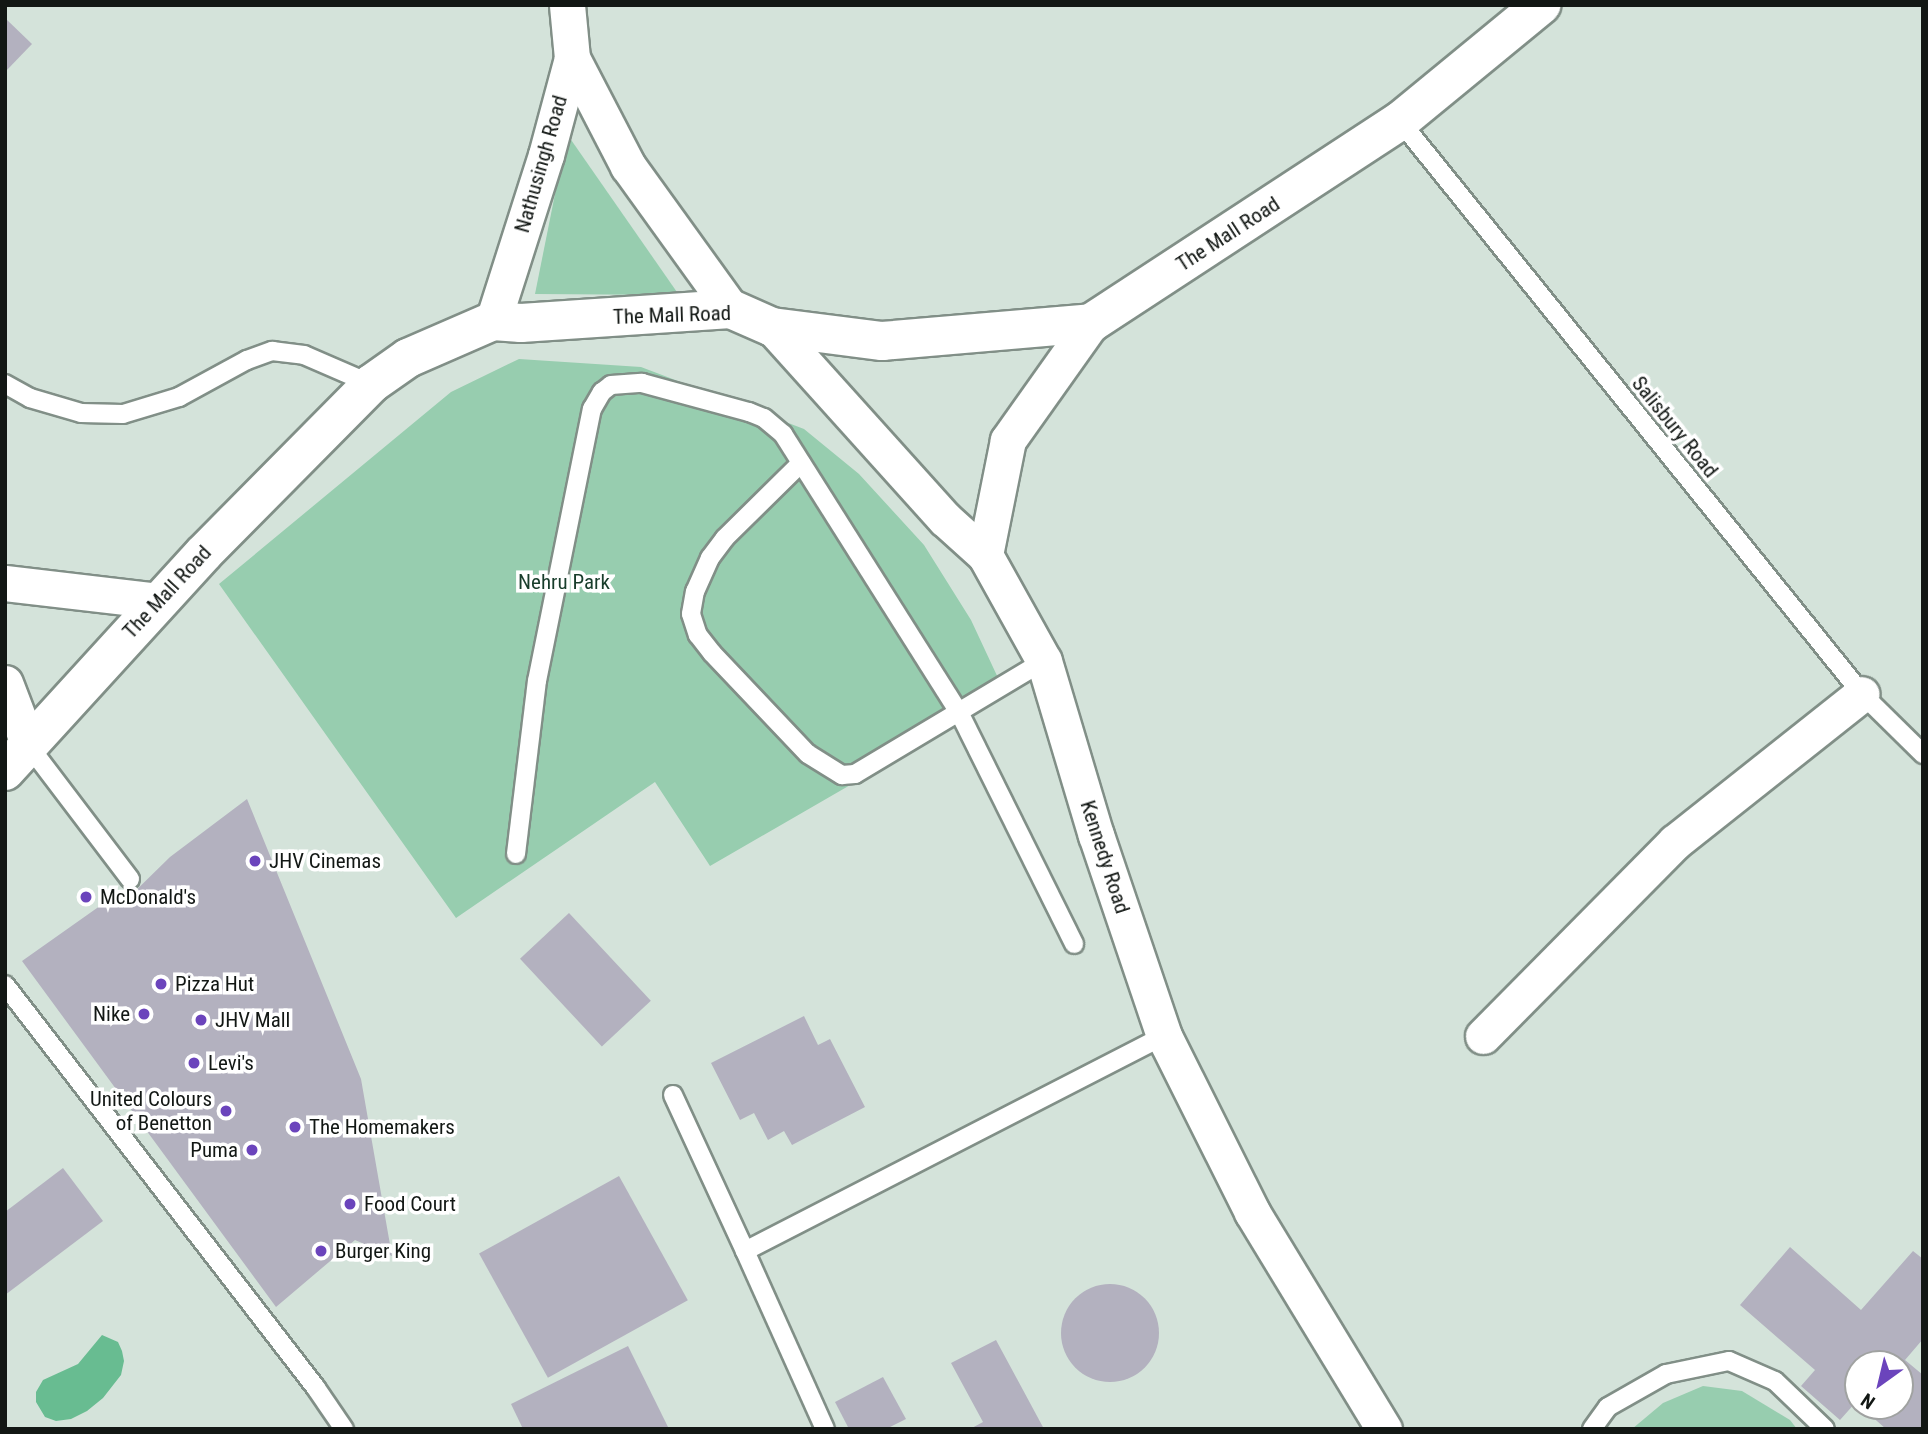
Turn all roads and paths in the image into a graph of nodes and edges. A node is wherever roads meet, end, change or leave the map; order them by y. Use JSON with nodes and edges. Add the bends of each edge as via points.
{"nodes":[{"id":1,"x":567,"y":5,"type":"edge"},
{"id":2,"x":1541,"y":5,"type":"edge"},
{"id":3,"x":572,"y":58,"type":"junction"},
{"id":4,"x":1400,"y":121,"type":"junction"},
{"id":5,"x":731,"y":309,"type":"junction"},
{"id":6,"x":493,"y":321,"type":"junction"},
{"id":7,"x":1091,"y":323,"type":"junction"},
{"id":8,"x":772,"y":327,"type":"junction"},
{"id":9,"x":5,"y":384,"type":"edge"},
{"id":10,"x":371,"y":384,"type":"junction"},
{"id":11,"x":801,"y":463,"type":"junction"},
{"id":12,"x":985,"y":555,"type":"junction"},
{"id":13,"x":5,"y":583,"type":"edge"},
{"id":14,"x":158,"y":601,"type":"junction"},
{"id":15,"x":1044,"y":661,"type":"junction"},
{"id":16,"x":5,"y":683,"type":"edge"},
{"id":17,"x":1862,"y":694,"type":"junction"},
{"id":18,"x":959,"y":712,"type":"junction"},
{"id":19,"x":1923,"y":754,"type":"edge"},
{"id":20,"x":17,"y":758,"type":"edge"},
{"id":21,"x":516,"y":854,"type":"dead end"},
{"id":22,"x":130,"y":878,"type":"dead end"},
{"id":23,"x":1074,"y":944,"type":"dead end"},
{"id":24,"x":5,"y":985,"type":"edge"},
{"id":25,"x":1164,"y":1036,"type":"junction"},
{"id":26,"x":1483,"y":1036,"type":"dead end"},
{"id":27,"x":673,"y":1095,"type":"dead end"},
{"id":28,"x":745,"y":1251,"type":"junction"},
{"id":29,"x":344,"y":1429,"type":"edge"},
{"id":30,"x":825,"y":1429,"type":"edge"},
{"id":31,"x":1384,"y":1429,"type":"edge"},
{"id":32,"x":1592,"y":1429,"type":"edge"},
{"id":33,"x":1825,"y":1429,"type":"edge"}],
"edges":[{"from":1,"to":3,"type":"street","name":"Nathusingh Road"},
{"from":2,"to":4,"type":"street","name":"The Mall Road"},
{"from":3,"to":5,"type":"street","via":[[628,166]]},
{"from":3,"to":6,"type":"street","name":"Nathusingh Road"},
{"from":4,"to":7,"type":"street","name":"The Mall Road"},
{"from":4,"to":17,"type":"lane","name":"Salisbury Road"},
{"from":5,"to":6,"type":"street","name":"The Mall Road"},
{"from":5,"to":8,"type":"street","name":"The Mall Road"},
{"from":6,"to":10,"type":"street","name":"The Mall Road","via":[[408,358]]},
{"from":7,"to":8,"type":"street","name":"The Mall Road","via":[[882,341]]},
{"from":7,"to":12,"type":"street","via":[[1008,440]]},
{"from":8,"to":12,"type":"street","name":"Kennedy Road","via":[[945,519]]},
{"from":9,"to":10,"type":"lane","via":[[30,398],[81,412],[123,414],[179,397],[272,351],[304,355]]},
{"from":10,"to":14,"type":"street","name":"The Mall Road"},
{"from":11,"to":18,"type":"lane"},
{"from":11,"to":18,"type":"lane","via":[[710,558],[695,591],[691,614],[698,635],[808,754],[842,775],[867,768]]},
{"from":11,"to":21,"type":"lane","via":[[774,425],[749,412],[642,383],[611,385],[601,392],[586,433],[537,681]]},
{"from":12,"to":15,"type":"street","name":"Kennedy Road"},
{"from":13,"to":14,"type":"street"},
{"from":14,"to":20,"type":"street","name":"The Mall Road"},
{"from":15,"to":18,"type":"lane"},
{"from":15,"to":25,"type":"street","name":"Kennedy Road","via":[[1096,835]]},
{"from":16,"to":20,"type":"street"},
{"from":17,"to":19,"type":"lane","name":"Salisbury Road"},
{"from":17,"to":26,"type":"street","via":[[1675,842]]},
{"from":18,"to":23,"type":"lane"},
{"from":20,"to":22,"type":"lane"},
{"from":24,"to":29,"type":"lane"},
{"from":25,"to":28,"type":"lane"},
{"from":25,"to":31,"type":"street","name":"Kennedy Road","via":[[1252,1212]]},
{"from":27,"to":28,"type":"lane"},
{"from":28,"to":30,"type":"lane"},
{"from":32,"to":33,"type":"lane","via":[[1608,1407],[1666,1374],[1729,1361],[1775,1381]]}]}
